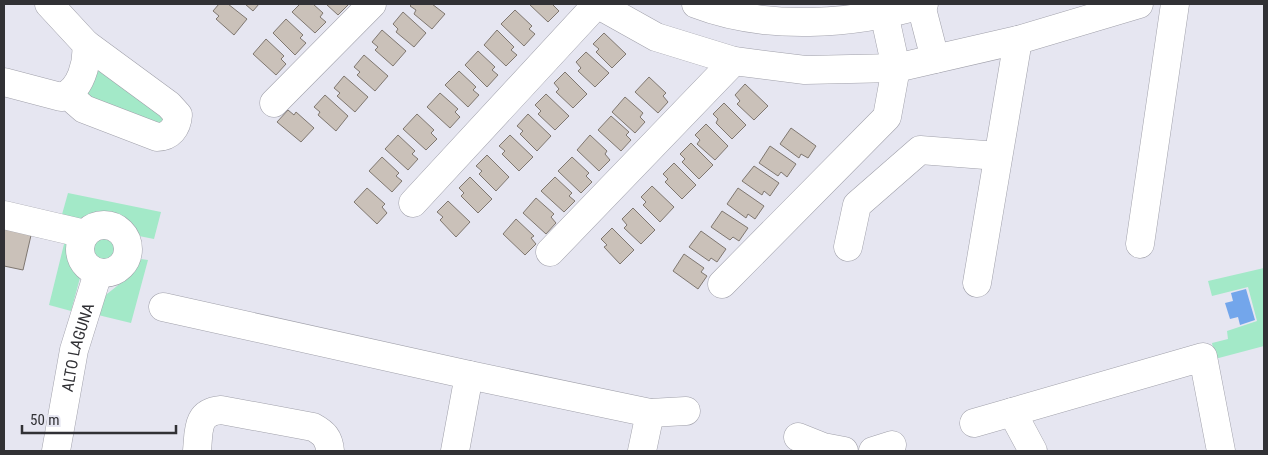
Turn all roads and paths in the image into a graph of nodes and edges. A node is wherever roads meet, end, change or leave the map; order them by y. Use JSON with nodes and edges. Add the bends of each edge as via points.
{"nodes":[{"id":1,"x":49,"y":4,"type":"edge"},
{"id":2,"x":372,"y":4,"type":"edge"},
{"id":3,"x":696,"y":4,"type":"edge"},
{"id":4,"x":922,"y":4,"type":"edge"},
{"id":5,"x":1139,"y":4,"type":"edge"},
{"id":6,"x":1175,"y":4,"type":"edge"},
{"id":7,"x":884,"y":13,"type":"junction"},
{"id":8,"x":1018,"y":40,"type":"junction"},
{"id":9,"x":86,"y":44,"type":"junction"},
{"id":10,"x":935,"y":59,"type":"junction"},
{"id":11,"x":734,"y":61,"type":"junction"},
{"id":12,"x":896,"y":68,"type":"junction"},
{"id":13,"x":4,"y":82,"type":"edge"},
{"id":14,"x":68,"y":95,"type":"junction"},
{"id":15,"x":274,"y":103,"type":"dead end"},
{"id":16,"x":998,"y":156,"type":"junction"},
{"id":17,"x":413,"y":203,"type":"dead end"},
{"id":18,"x":4,"y":215,"type":"edge"},
{"id":19,"x":85,"y":234,"type":"junction"},
{"id":20,"x":1140,"y":244,"type":"dead end"},
{"id":21,"x":848,"y":247,"type":"dead end"},
{"id":22,"x":550,"y":252,"type":"dead end"},
{"id":23,"x":98,"y":273,"type":"junction"},
{"id":24,"x":977,"y":283,"type":"dead end"},
{"id":25,"x":722,"y":284,"type":"dead end"},
{"id":26,"x":163,"y":307,"type":"dead end"},
{"id":27,"x":469,"y":375,"type":"junction"},
{"id":28,"x":686,"y":411,"type":"dead end"},
{"id":29,"x":1012,"y":412,"type":"junction"},
{"id":30,"x":650,"y":413,"type":"junction"},
{"id":31,"x":974,"y":423,"type":"dead end"},
{"id":32,"x":798,"y":436,"type":"dead end"},
{"id":33,"x":830,"y":450,"type":"edge"},
{"id":34,"x":56,"y":451,"type":"edge"},
{"id":35,"x":197,"y":451,"type":"edge"},
{"id":36,"x":330,"y":451,"type":"edge"},
{"id":37,"x":455,"y":451,"type":"edge"},
{"id":38,"x":642,"y":451,"type":"edge"},
{"id":39,"x":1032,"y":451,"type":"edge"},
{"id":40,"x":1221,"y":451,"type":"edge"}],
"edges":[{"from":1,"to":9,"type":"street"},
{"from":2,"to":15,"type":"street"},
{"from":3,"to":7,"type":"street","via":[[749,18],[790,22]]},
{"from":4,"to":7,"type":"street"},
{"from":4,"to":10,"type":"street"},
{"from":5,"to":8,"type":"street"},
{"from":6,"to":20,"type":"street"},
{"from":7,"to":12,"type":"street"},
{"from":8,"to":10,"type":"street"},
{"from":8,"to":16,"type":"street"},
{"from":9,"to":14,"type":"street","via":[[86,64]]},
{"from":9,"to":14,"type":"street","via":[[169,105],[178,115],[177,122],[170,134],[157,138],[84,109]]},
{"from":10,"to":12,"type":"street"},
{"from":11,"to":12,"type":"street","via":[[805,70]]},
{"from":11,"to":17,"type":"street","via":[[656,37],[597,4]]},
{"from":11,"to":22,"type":"street"},
{"from":12,"to":25,"type":"street","via":[[887,117]]},
{"from":13,"to":14,"type":"street","via":[[61,97]]},
{"from":16,"to":21,"type":"street","via":[[920,150],[857,205]]},
{"from":16,"to":24,"type":"street"},
{"from":18,"to":19,"type":"street"},
{"from":19,"to":23,"type":"street","via":[[79,249],[81,257]]},
{"from":19,"to":23,"type":"street","via":[[104,225],[118,230],[126,242],[128,249],[124,262],[112,272]]},
{"from":23,"to":34,"type":"street","name":"ALTO LAGUNA","via":[[74,350]]},
{"from":26,"to":27,"type":"street"},
{"from":27,"to":30,"type":"street"},
{"from":27,"to":37,"type":"street"},
{"from":28,"to":30,"type":"street"},
{"from":29,"to":31,"type":"street"},
{"from":29,"to":39,"type":"street"},
{"from":29,"to":40,"type":"street","via":[[1204,358]]},
{"from":30,"to":38,"type":"street"},
{"from":32,"to":33,"type":"street"},
{"from":35,"to":36,"type":"street","via":[[200,423],[205,414],[221,410],[313,427],[329,440]]}]}
